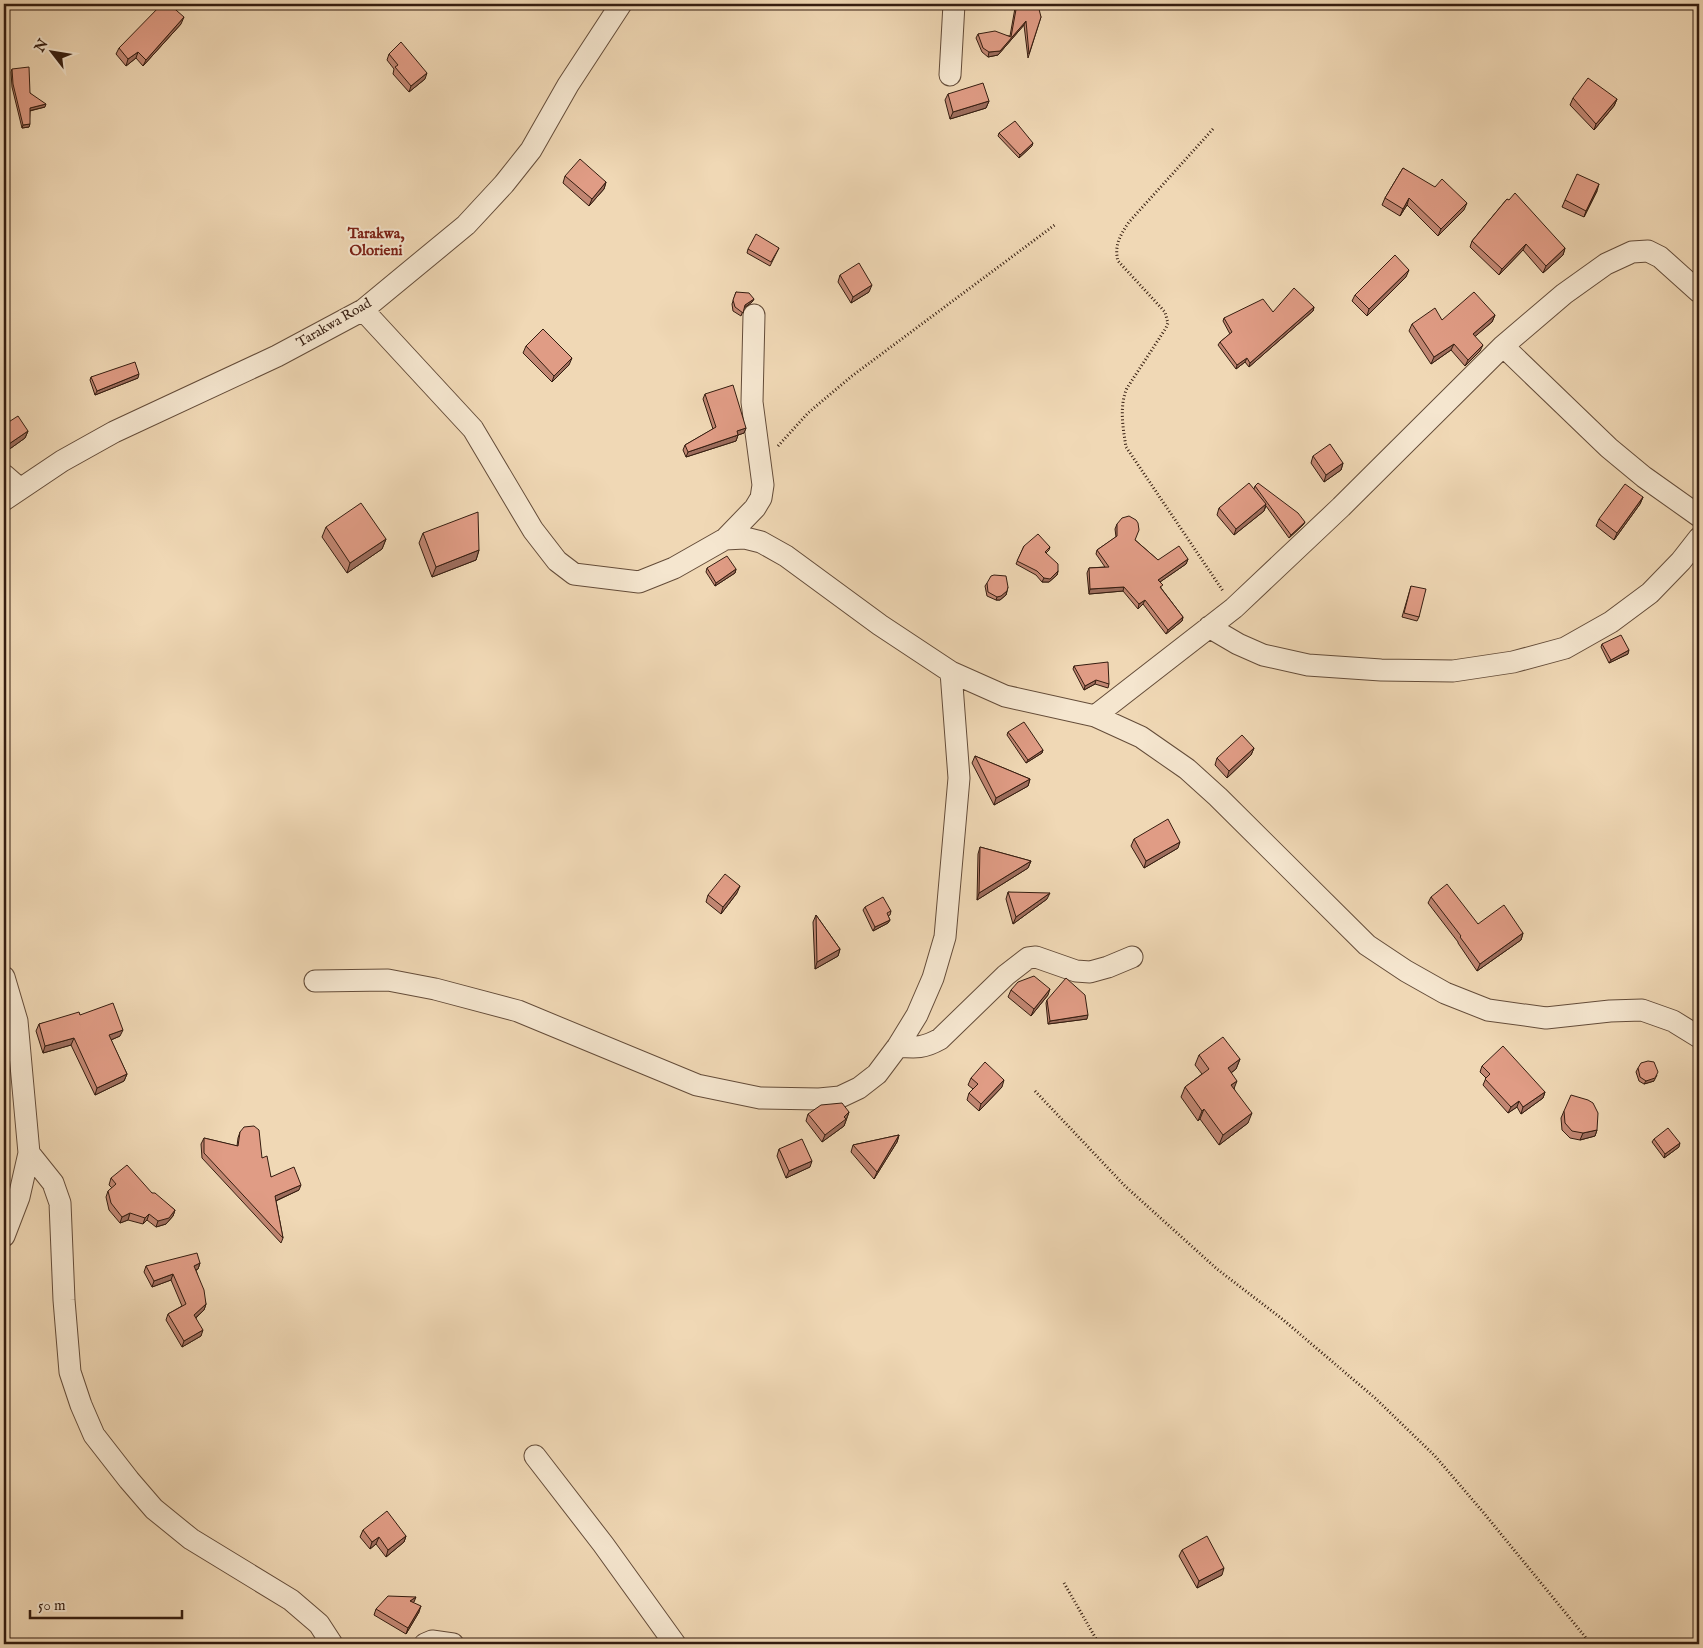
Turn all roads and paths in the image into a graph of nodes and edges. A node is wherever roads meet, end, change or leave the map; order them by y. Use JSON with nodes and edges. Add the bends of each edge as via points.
{"nodes":[{"id":1,"x":621,"y":4,"type":"edge"},
{"id":2,"x":954,"y":4,"type":"edge"},
{"id":3,"x":950,"y":76,"type":"dead end"},
{"id":4,"x":1213,"y":129,"type":"dead end"},
{"id":5,"x":1056,"y":224,"type":"dead end"},
{"id":6,"x":1699,"y":292,"type":"edge"},
{"id":7,"x":363,"y":310,"type":"junction"},
{"id":8,"x":754,"y":315,"type":"dead end"},
{"id":9,"x":1503,"y":346,"type":"junction"},
{"id":10,"x":760,"y":467,"type":"junction"},
{"id":11,"x":9,"y":488,"type":"edge"},
{"id":12,"x":1699,"y":516,"type":"edge"},
{"id":13,"x":1699,"y":538,"type":"edge"},
{"id":14,"x":725,"y":539,"type":"junction"},
{"id":15,"x":1234,"y":608,"type":"junction"},
{"id":16,"x":1210,"y":627,"type":"junction"},
{"id":17,"x":951,"y":672,"type":"junction"},
{"id":18,"x":1095,"y":716,"type":"junction"},
{"id":19,"x":1132,"y":957,"type":"dead end"},
{"id":20,"x":4,"y":976,"type":"edge"},
{"id":21,"x":315,"y":981,"type":"dead end"},
{"id":22,"x":1699,"y":1037,"type":"edge"},
{"id":23,"x":898,"y":1046,"type":"junction"},
{"id":24,"x":1035,"y":1091,"type":"dead end"},
{"id":25,"x":29,"y":1153,"type":"junction"},
{"id":26,"x":4,"y":1236,"type":"edge"},
{"id":27,"x":535,"y":1456,"type":"dead end"},
{"id":28,"x":1064,"y":1583,"type":"dead end"},
{"id":29,"x":332,"y":1644,"type":"edge"},
{"id":30,"x":425,"y":1644,"type":"edge"},
{"id":31,"x":453,"y":1644,"type":"edge"},
{"id":32,"x":675,"y":1644,"type":"edge"},
{"id":33,"x":1099,"y":1644,"type":"edge"},
{"id":34,"x":1591,"y":1644,"type":"edge"}],
"edges":[{"from":1,"to":7,"type":"street","name":"Tarakwa Road","via":[[568,85],[531,150],[504,184],[466,224]]},
{"from":2,"to":3,"type":"street"},
{"from":4,"to":15,"type":"path","via":[[1119,237],[1118,262],[1165,312],[1168,323],[1127,388],[1123,398],[1123,429],[1126,446]]},
{"from":5,"to":10,"type":"path","via":[[852,376],[808,413]]},
{"from":6,"to":9,"type":"street","via":[[1660,257],[1648,251],[1632,252],[1606,264],[1564,294]]},
{"from":7,"to":11,"type":"street","name":"Tarakwa Road","via":[[277,356],[114,432]]},
{"from":7,"to":14,"type":"street","via":[[473,429],[533,530],[557,561],[574,574],[639,582],[674,568]]},
{"from":8,"to":10,"type":"street","via":[[752,402]]},
{"from":9,"to":12,"type":"street","via":[[1609,448]]},
{"from":9,"to":15,"type":"street","via":[[1342,507]]},
{"from":10,"to":14,"type":"street","via":[[761,498]]},
{"from":13,"to":16,"type":"street","via":[[1650,593],[1611,622],[1565,648],[1514,662],[1453,671],[1308,665],[1263,654]]},
{"from":14,"to":17,"type":"street","via":[[745,538],[761,542],[786,556]]},
{"from":15,"to":16,"type":"street"},
{"from":16,"to":18,"type":"street"},
{"from":17,"to":18,"type":"street","via":[[1005,696]]},
{"from":17,"to":23,"type":"street","via":[[959,778],[945,937],[933,978],[917,1015]]},
{"from":18,"to":22,"type":"street","via":[[1142,737],[1187,769],[1367,945],[1437,988],[1488,1010],[1516,1015],[1546,1018],[1642,1010]]},
{"from":19,"to":23,"type":"street","via":[[1090,972],[1076,971],[1036,957],[1028,958],[940,1038],[918,1048]]},
{"from":20,"to":25,"type":"street","via":[[17,1022]]},
{"from":21,"to":23,"type":"street","via":[[388,980],[444,991],[518,1011],[697,1085],[760,1098],[840,1096],[859,1088],[877,1074]]},
{"from":24,"to":34,"type":"path","via":[[1126,1186],[1217,1269],[1375,1398],[1435,1456]]},
{"from":25,"to":26,"type":"street","via":[[19,1198]]},
{"from":25,"to":29,"type":"street","via":[[53,1183],[60,1203],[70,1372],[94,1435],[154,1509],[191,1539],[291,1600],[319,1624]]},
{"from":27,"to":32,"type":"street"},
{"from":28,"to":33,"type":"path"},
{"from":30,"to":31,"type":"street"}]}
